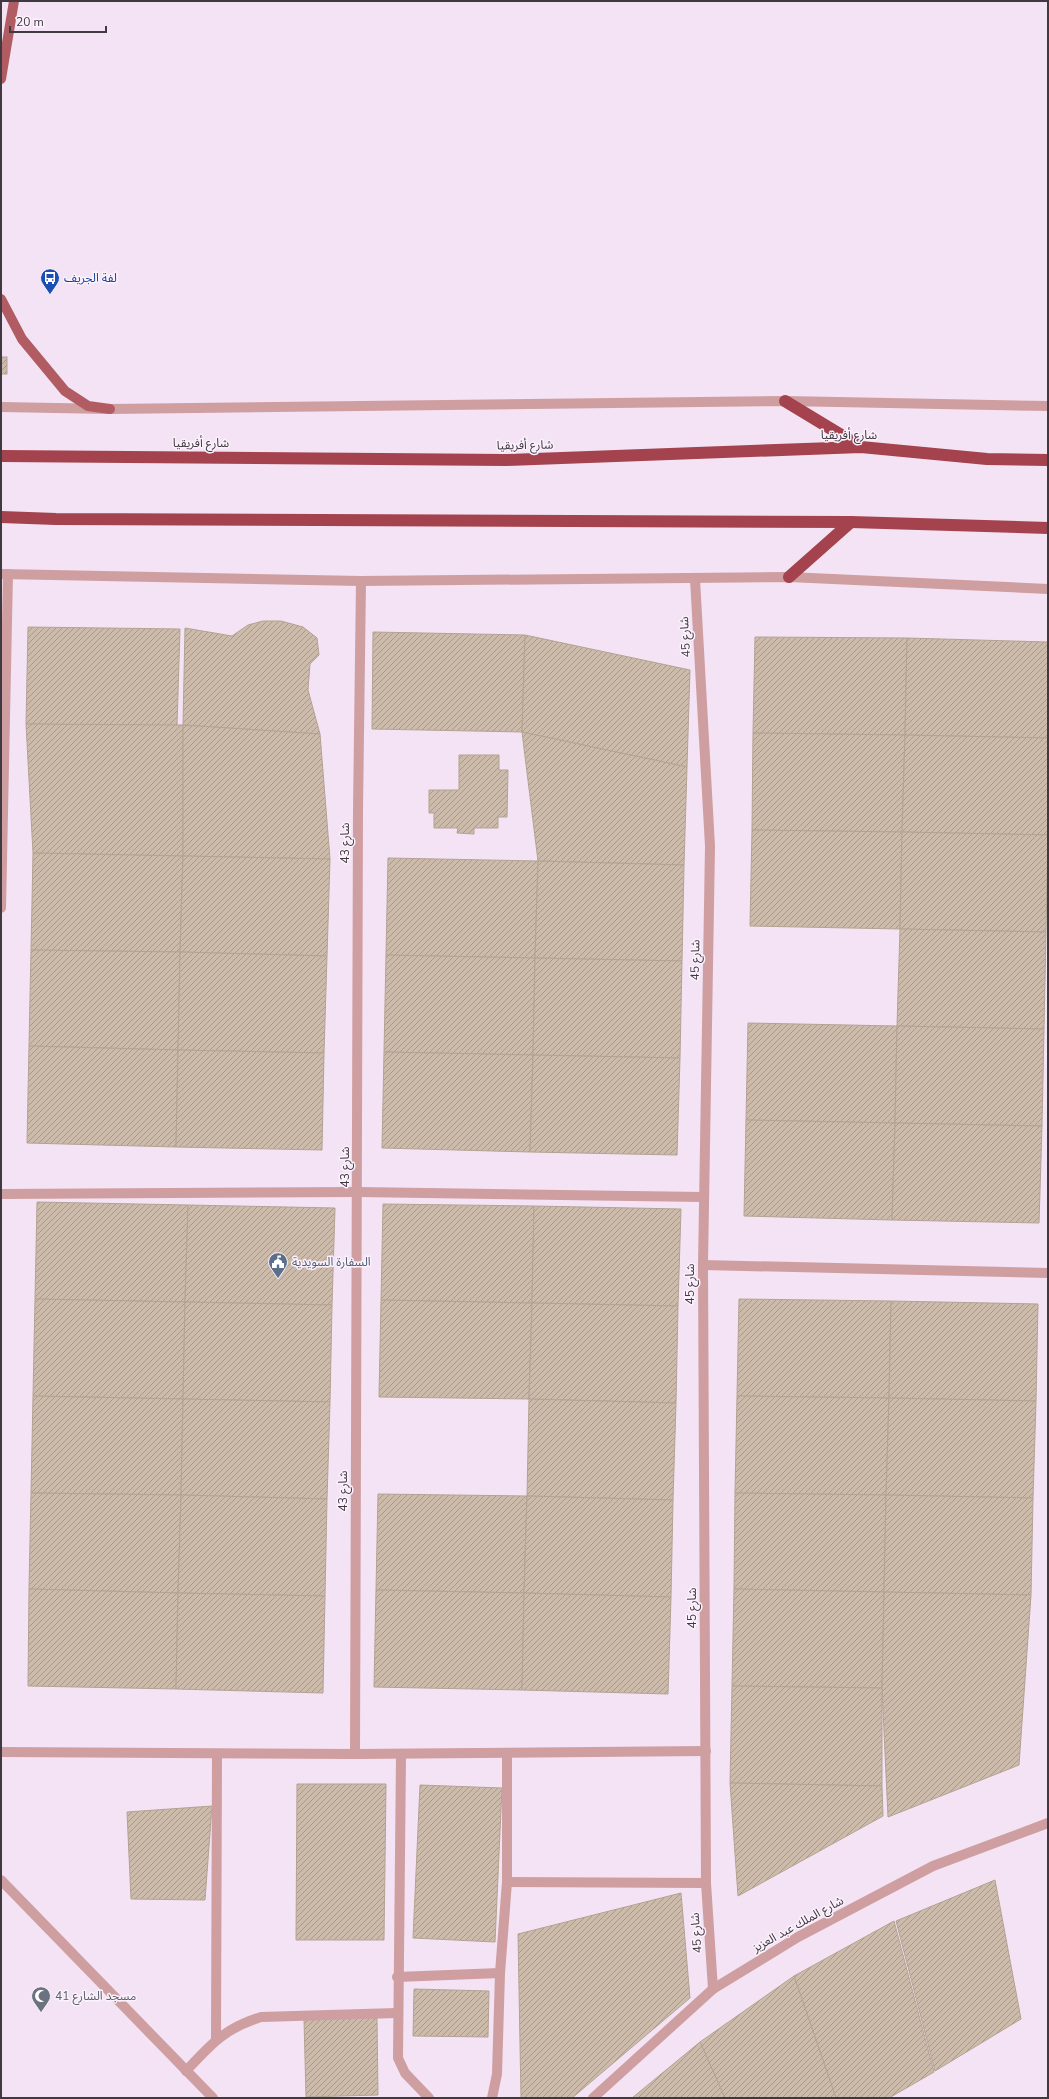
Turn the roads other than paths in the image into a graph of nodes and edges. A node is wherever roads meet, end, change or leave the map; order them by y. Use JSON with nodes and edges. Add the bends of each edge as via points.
{"nodes":[{"id":1,"x":14,"y":1,"type":"edge"},
{"id":2,"x":1,"y":79,"type":"edge"},
{"id":3,"x":1,"y":299,"type":"edge"},
{"id":4,"x":785,"y":401,"type":"junction"},
{"id":5,"x":1048,"y":406,"type":"edge"},
{"id":6,"x":1,"y":407,"type":"edge"},
{"id":7,"x":110,"y":409,"type":"junction"},
{"id":8,"x":861,"y":447,"type":"junction"},
{"id":9,"x":1,"y":456,"type":"edge"},
{"id":10,"x":1048,"y":460,"type":"edge"},
{"id":11,"x":1,"y":517,"type":"edge"},
{"id":12,"x":851,"y":522,"type":"junction"},
{"id":13,"x":1048,"y":528,"type":"edge"},
{"id":14,"x":5,"y":574,"type":"edge"},
{"id":15,"x":789,"y":577,"type":"junction"},
{"id":16,"x":695,"y":580,"type":"junction"},
{"id":17,"x":361,"y":581,"type":"junction"},
{"id":18,"x":1048,"y":588,"type":"edge"},
{"id":19,"x":1,"y":908,"type":"edge"},
{"id":20,"x":358,"y":1192,"type":"junction"},
{"id":21,"x":1,"y":1194,"type":"edge"},
{"id":22,"x":703,"y":1197,"type":"junction"},
{"id":23,"x":703,"y":1265,"type":"junction"},
{"id":24,"x":1048,"y":1273,"type":"edge"},
{"id":25,"x":706,"y":1751,"type":"junction"},
{"id":26,"x":1,"y":1752,"type":"edge"},
{"id":27,"x":507,"y":1753,"type":"junction"},
{"id":28,"x":217,"y":1754,"type":"junction"},
{"id":29,"x":355,"y":1754,"type":"junction"},
{"id":30,"x":400,"y":1754,"type":"junction"},
{"id":31,"x":1048,"y":1823,"type":"edge"},
{"id":32,"x":1,"y":1880,"type":"edge"},
{"id":33,"x":507,"y":1882,"type":"junction"},
{"id":34,"x":706,"y":1883,"type":"junction"},
{"id":35,"x":500,"y":1973,"type":"junction"},
{"id":36,"x":397,"y":1978,"type":"junction"},
{"id":37,"x":712,"y":1989,"type":"junction"},
{"id":38,"x":397,"y":2013,"type":"junction"},
{"id":39,"x":216,"y":2039,"type":"junction"},
{"id":40,"x":186,"y":2071,"type":"junction"},
{"id":41,"x":213,"y":2098,"type":"edge"},
{"id":42,"x":429,"y":2098,"type":"edge"},
{"id":43,"x":492,"y":2098,"type":"edge"},
{"id":44,"x":593,"y":2098,"type":"edge"}],
"edges":[{"from":1,"to":2,"type":"main road"},
{"from":3,"to":7,"type":"main road","via":[[22,339],[65,391],[88,406]]},
{"from":4,"to":5,"type":"street"},
{"from":4,"to":7,"type":"street"},
{"from":4,"to":8,"type":"highway"},
{"from":6,"to":7,"type":"street"},
{"from":8,"to":9,"type":"highway","name":"شارع أفريقيا","via":[[506,460]]},
{"from":8,"to":10,"type":"highway","name":"شارع أفريقيا","via":[[987,459]]},
{"from":11,"to":12,"type":"highway"},
{"from":12,"to":13,"type":"highway"},
{"from":12,"to":15,"type":"highway"},
{"from":14,"to":17,"type":"street"},
{"from":14,"to":19,"type":"street"},
{"from":15,"to":16,"type":"street"},
{"from":15,"to":18,"type":"street"},
{"from":16,"to":17,"type":"street"},
{"from":16,"to":22,"type":"street","name":"شارع 45","via":[[710,846]]},
{"from":17,"to":20,"type":"street","name":"شارع 43"},
{"from":20,"to":21,"type":"street"},
{"from":20,"to":22,"type":"street"},
{"from":20,"to":29,"type":"street","name":"شارع 43"},
{"from":22,"to":23,"type":"street","name":"شارع 45"},
{"from":23,"to":24,"type":"street"},
{"from":23,"to":25,"type":"street","name":"شارع 45"},
{"from":25,"to":27,"type":"street"},
{"from":25,"to":34,"type":"street","name":"شارع 45"},
{"from":26,"to":28,"type":"street"},
{"from":27,"to":30,"type":"street"},
{"from":27,"to":33,"type":"street"},
{"from":28,"to":29,"type":"street"},
{"from":28,"to":39,"type":"street"},
{"from":29,"to":30,"type":"street"},
{"from":30,"to":36,"type":"street"},
{"from":31,"to":37,"type":"street","name":"شارع الملك عبد العزيز","via":[[933,1866],[798,1937]]},
{"from":32,"to":40,"type":"street"},
{"from":33,"to":34,"type":"street"},
{"from":33,"to":35,"type":"street"},
{"from":34,"to":37,"type":"street","name":"شارع 45"},
{"from":35,"to":36,"type":"street"},
{"from":35,"to":43,"type":"street","via":[[497,2074]]},
{"from":36,"to":38,"type":"street"},
{"from":37,"to":44,"type":"street","name":"شارع الملك عبد العزيز"},
{"from":38,"to":39,"type":"street","via":[[261,2017],[242,2023]]},
{"from":38,"to":42,"type":"street","via":[[398,2058],[405,2073]]},
{"from":39,"to":40,"type":"street"},
{"from":40,"to":41,"type":"street"}]}
